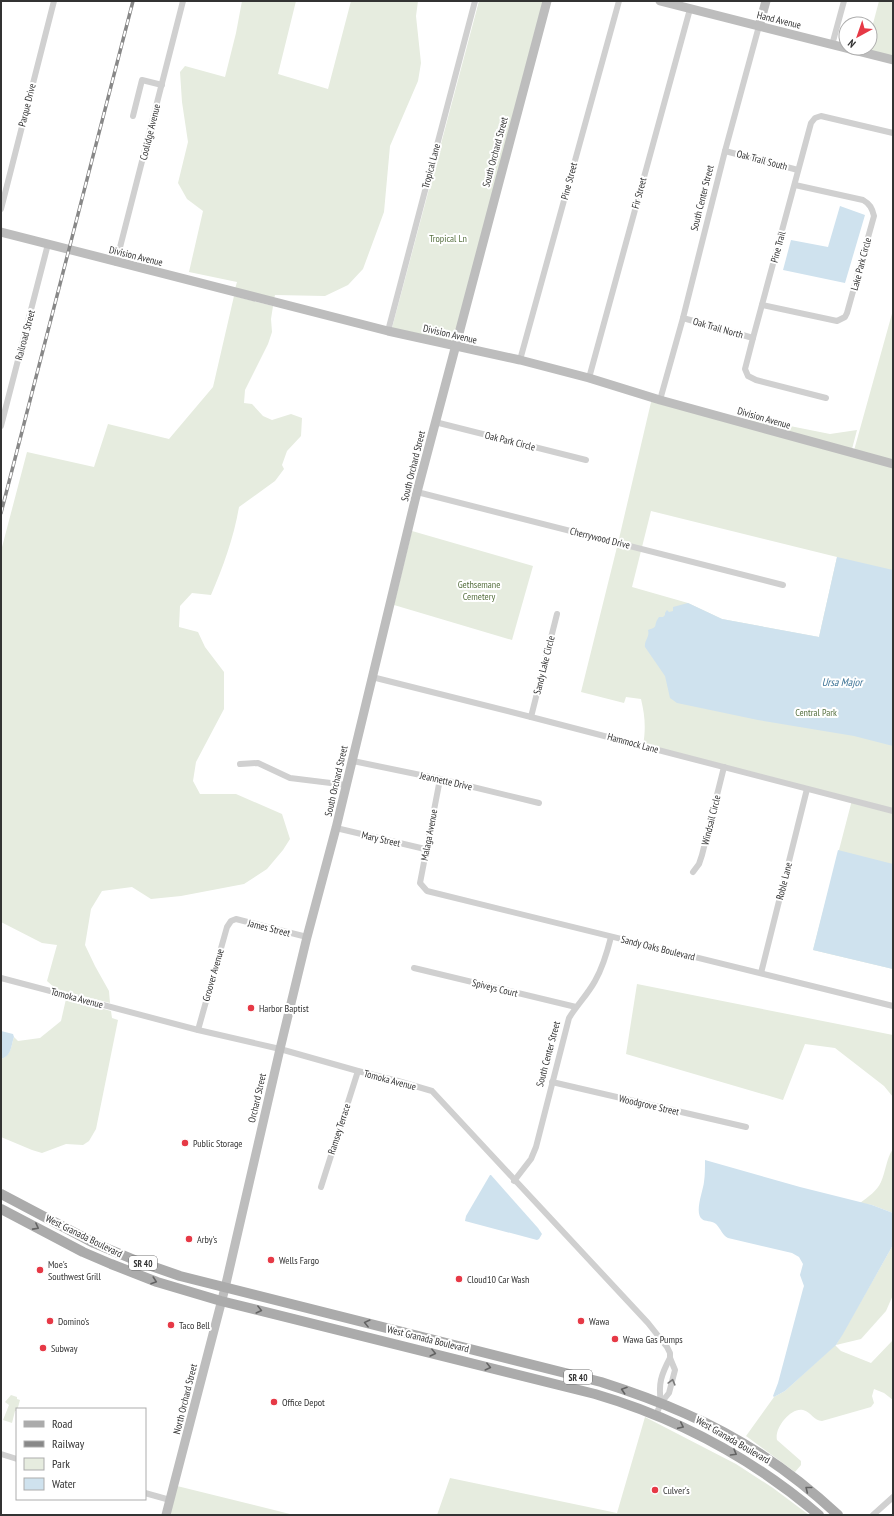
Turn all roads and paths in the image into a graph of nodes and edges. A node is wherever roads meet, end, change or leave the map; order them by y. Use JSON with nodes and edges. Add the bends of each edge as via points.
{"nodes":[{"id":1,"x":54,"y":1,"type":"edge"},
{"id":2,"x":183,"y":1,"type":"edge"},
{"id":3,"x":475,"y":1,"type":"edge"},
{"id":4,"x":547,"y":1,"type":"edge"},
{"id":5,"x":619,"y":1,"type":"edge"},
{"id":6,"x":660,"y":1,"type":"edge"},
{"id":7,"x":766,"y":1,"type":"edge"},
{"id":8,"x":844,"y":1,"type":"edge"},
{"id":9,"x":686,"y":6,"type":"edge"},
{"id":10,"x":759,"y":26,"type":"junction"},
{"id":11,"x":832,"y":45,"type":"junction"},
{"id":12,"x":893,"y":60,"type":"edge"},
{"id":13,"x":162,"y":85,"type":"junction"},
{"id":14,"x":133,"y":116,"type":"dead end"},
{"id":15,"x":893,"y":133,"type":"edge"},
{"id":16,"x":725,"y":151,"type":"junction"},
{"id":17,"x":798,"y":170,"type":"junction"},
{"id":18,"x":795,"y":185,"type":"junction"},
{"id":19,"x":1,"y":209,"type":"edge"},
{"id":20,"x":1,"y":232,"type":"edge"},
{"id":21,"x":48,"y":244,"type":"junction"},
{"id":22,"x":116,"y":263,"type":"junction"},
{"id":23,"x":762,"y":305,"type":"junction"},
{"id":24,"x":683,"y":318,"type":"junction"},
{"id":25,"x":388,"y":331,"type":"junction"},
{"id":26,"x":752,"y":338,"type":"junction"},
{"id":27,"x":455,"y":346,"type":"junction"},
{"id":28,"x":520,"y":360,"type":"junction"},
{"id":29,"x":589,"y":378,"type":"junction"},
{"id":30,"x":826,"y":398,"type":"dead end"},
{"id":31,"x":660,"y":400,"type":"junction"},
{"id":32,"x":435,"y":422,"type":"junction"},
{"id":33,"x":1,"y":426,"type":"edge"},
{"id":34,"x":586,"y":460,"type":"dead end"},
{"id":35,"x":893,"y":464,"type":"edge"},
{"id":36,"x":417,"y":492,"type":"junction"},
{"id":37,"x":783,"y":585,"type":"dead end"},
{"id":38,"x":557,"y":614,"type":"dead end"},
{"id":39,"x":372,"y":677,"type":"junction"},
{"id":40,"x":531,"y":717,"type":"junction"},
{"id":41,"x":352,"y":761,"type":"junction"},
{"id":42,"x":240,"y":764,"type":"dead end"},
{"id":43,"x":724,"y":767,"type":"junction"},
{"id":44,"x":440,"y":779,"type":"junction"},
{"id":45,"x":347,"y":785,"type":"junction"},
{"id":46,"x":807,"y":789,"type":"junction"},
{"id":47,"x":539,"y":803,"type":"dead end"},
{"id":48,"x":893,"y":811,"type":"edge"},
{"id":49,"x":336,"y":828,"type":"junction"},
{"id":50,"x":425,"y":849,"type":"junction"},
{"id":51,"x":693,"y":872,"type":"dead end"},
{"id":52,"x":425,"y":889,"type":"joint"},
{"id":53,"x":231,"y":921,"type":"joint"},
{"id":54,"x":307,"y":937,"type":"junction"},
{"id":55,"x":611,"y":937,"type":"junction"},
{"id":56,"x":414,"y":968,"type":"dead end"},
{"id":57,"x":761,"y":973,"type":"junction"},
{"id":58,"x":1,"y":978,"type":"edge"},
{"id":59,"x":893,"y":1006,"type":"edge"},
{"id":60,"x":576,"y":1007,"type":"junction"},
{"id":61,"x":198,"y":1030,"type":"junction"},
{"id":62,"x":280,"y":1049,"type":"junction"},
{"id":63,"x":358,"y":1071,"type":"junction"},
{"id":64,"x":552,"y":1082,"type":"junction"},
{"id":65,"x":746,"y":1127,"type":"dead end"},
{"id":66,"x":514,"y":1181,"type":"junction"},
{"id":67,"x":321,"y":1187,"type":"dead end"},
{"id":68,"x":3,"y":1195,"type":"edge"},
{"id":69,"x":1,"y":1209,"type":"edge"},
{"id":70,"x":112,"y":1251,"type":"junction"},
{"id":71,"x":83,"y":1252,"type":"junction"},
{"id":72,"x":225,"y":1288,"type":"junction"},
{"id":73,"x":221,"y":1300,"type":"junction"},
{"id":74,"x":418,"y":1336,"type":"junction"},
{"id":75,"x":416,"y":1349,"type":"junction"},
{"id":76,"x":670,"y":1358,"type":"junction"},
{"id":77,"x":661,"y":1403,"type":"junction"},
{"id":78,"x":656,"y":1415,"type":"junction"},
{"id":79,"x":1,"y":1454,"type":"edge"},
{"id":80,"x":16,"y":1458,"type":"edge"},
{"id":81,"x":146,"y":1493,"type":"edge"},
{"id":82,"x":893,"y":1497,"type":"edge"},
{"id":83,"x":170,"y":1500,"type":"junction"},
{"id":84,"x":166,"y":1515,"type":"edge"},
{"id":85,"x":819,"y":1515,"type":"edge"},
{"id":86,"x":838,"y":1515,"type":"edge"},
{"id":87,"x":873,"y":1515,"type":"edge"}],
"edges":[{"from":1,"to":19,"type":"street","name":"Parque Drive"},
{"from":2,"to":13,"type":"street","name":"Coolidge Avenue"},
{"from":3,"to":25,"type":"street","name":"Tropical Lane"},
{"from":4,"to":27,"type":"street","name":"South Orchard Street"},
{"from":5,"to":28,"type":"street","name":"Pine Street"},
{"from":6,"to":9,"type":"street","name":"Hand Avenue"},
{"from":7,"to":10,"type":"street","name":"South Center Street"},
{"from":8,"to":11,"type":"street"},
{"from":9,"to":10,"type":"street","name":"Hand Avenue"},
{"from":9,"to":29,"type":"street","name":"Fir Street"},
{"from":10,"to":11,"type":"street","name":"Hand Avenue"},
{"from":10,"to":16,"type":"street","name":"South Center Street"},
{"from":11,"to":12,"type":"street","name":"Hand Avenue"},
{"from":13,"to":14,"type":"street","via":[[142,80]]},
{"from":13,"to":22,"type":"street","name":"Coolidge Avenue"},
{"from":15,"to":17,"type":"street","name":"Pine Trail","via":[[821,116],[815,118],[811,123]]},
{"from":16,"to":17,"type":"street","name":"Oak Trail South"},
{"from":16,"to":24,"type":"street","name":"South Center Street"},
{"from":17,"to":18,"type":"street","name":"Pine Trail"},
{"from":18,"to":23,"type":"street","name":"Pine Trail"},
{"from":18,"to":23,"type":"street","name":"Lake Park Circle","via":[[863,200],[868,203],[874,216],[845,317],[837,321]]},
{"from":20,"to":21,"type":"street","name":"Division Avenue"},
{"from":21,"to":22,"type":"street","name":"Division Avenue"},
{"from":21,"to":33,"type":"street","name":"Railroad Street"},
{"from":22,"to":25,"type":"street","name":"Division Avenue"},
{"from":23,"to":26,"type":"street","name":"Pine Trail"},
{"from":24,"to":26,"type":"street","name":"Oak Trail North"},
{"from":24,"to":31,"type":"street","name":"South Center Street"},
{"from":25,"to":27,"type":"street","name":"Division Avenue"},
{"from":26,"to":30,"type":"street","name":"Pine Trail","via":[[745,369],[748,376]]},
{"from":27,"to":28,"type":"street","name":"Division Avenue"},
{"from":27,"to":32,"type":"street","name":"South Orchard Street"},
{"from":28,"to":29,"type":"street","name":"Division Avenue"},
{"from":29,"to":31,"type":"street","name":"Division Avenue"},
{"from":31,"to":35,"type":"street","name":"Division Avenue"},
{"from":32,"to":34,"type":"street","name":"Oak Park Circle"},
{"from":32,"to":36,"type":"street","name":"South Orchard Street"},
{"from":36,"to":37,"type":"street","name":"Cherrywood Drive"},
{"from":36,"to":39,"type":"street","name":"South Orchard Street"},
{"from":38,"to":40,"type":"street","name":"Sandy Lake Circle"},
{"from":39,"to":40,"type":"street","name":"Hammock Lane"},
{"from":39,"to":41,"type":"street","name":"South Orchard Street"},
{"from":40,"to":43,"type":"street","name":"Hammock Lane"},
{"from":41,"to":44,"type":"street","name":"Jeannette Drive"},
{"from":41,"to":45,"type":"street","name":"South Orchard Street"},
{"from":42,"to":45,"type":"street","via":[[258,763],[290,778]]},
{"from":43,"to":46,"type":"street","name":"Hammock Lane"},
{"from":43,"to":51,"type":"street","name":"Windsail Circle","via":[[702,855]]},
{"from":44,"to":47,"type":"street","name":"Jeannette Drive"},
{"from":44,"to":50,"type":"street","name":"Malaga Avenue"},
{"from":45,"to":49,"type":"street","name":"South Orchard Street"},
{"from":46,"to":48,"type":"street","name":"Hammock Lane"},
{"from":46,"to":57,"type":"street","name":"Roble Lane"},
{"from":49,"to":50,"type":"street","name":"Mary Street"},
{"from":49,"to":54,"type":"street","name":"South Orchard Street"},
{"from":50,"to":52,"type":"street","name":"Malaga Avenue","via":[[420,883]]},
{"from":52,"to":55,"type":"street","name":"Sandy Oaks Boulevard"},
{"from":53,"to":54,"type":"street","name":"James Street","via":[[236,919]]},
{"from":53,"to":61,"type":"street","name":"Groover Avenue","via":[[227,927]]},
{"from":54,"to":62,"type":"street","name":"Orchard Street"},
{"from":55,"to":57,"type":"street","name":"Sandy Oaks Boulevard"},
{"from":55,"to":60,"type":"street","name":"South Center Street","via":[[606,959],[594,983]]},
{"from":56,"to":60,"type":"street","name":"Spiveys Court"},
{"from":57,"to":59,"type":"street","name":"Sandy Oaks Boulevard"},
{"from":58,"to":61,"type":"street","name":"Tomoka Avenue"},
{"from":60,"to":64,"type":"street","name":"South Center Street","via":[[570,1018]]},
{"from":61,"to":62,"type":"street","name":"Tomoka Avenue"},
{"from":62,"to":63,"type":"street","name":"Tomoka Avenue"},
{"from":62,"to":72,"type":"street","name":"Orchard Street"},
{"from":63,"to":66,"type":"street","name":"Tomoka Avenue","via":[[432,1091]]},
{"from":63,"to":67,"type":"street","name":"Ramsey Terrace"},
{"from":64,"to":65,"type":"street","name":"Woodgrove Street"},
{"from":64,"to":66,"type":"street","name":"South Center Street","via":[[531,1159]]},
{"from":66,"to":76,"type":"street","name":"Tomoka Avenue","via":[[648,1323],[667,1347]]},
{"from":68,"to":69,"type":"street"},
{"from":68,"to":70,"type":"main road","name":"West Granada Boulevard","number":"SR 40"},
{"from":69,"to":71,"type":"main road","name":"West Granada Boulevard","number":"SR 40","one_way":true},
{"from":70,"to":71,"type":"main road","via":[[104,1255]]},
{"from":70,"to":72,"type":"main road","name":"West Granada Boulevard","number":"SR 40","via":[[166,1271]]},
{"from":71,"to":73,"type":"main road","name":"West Granada Boulevard","number":"SR 40","one_way":true,"via":[[157,1282]]},
{"from":72,"to":73,"type":"street","name":"North Orchard Street"},
{"from":74,"to":72,"type":"main road","name":"West Granada Boulevard","number":"SR 40","one_way":true},
{"from":73,"to":75,"type":"main road","name":"West Granada Boulevard","number":"SR 40","one_way":true},
{"from":73,"to":83,"type":"street","name":"North Orchard Street"},
{"from":74,"to":75,"type":"street"},
{"from":77,"to":74,"type":"main road","name":"West Granada Boulevard","number":"SR 40","one_way":true,"via":[[601,1382]]},
{"from":75,"to":78,"type":"main road","name":"West Granada Boulevard","number":"SR 40","one_way":true,"via":[[595,1394]]},
{"from":76,"to":77,"type":"street","name":"Tomoka Avenue","via":[[659,1388]]},
{"from":77,"to":76,"type":"street","name":"Tomoka Avenue","one_way":true,"via":[[669,1393],[675,1370]]},
{"from":77,"to":78,"type":"street","name":"Tomoka Avenue"},
{"from":86,"to":77,"type":"main road","name":"West Granada Boulevard","number":"SR 40","one_way":true,"via":[[760,1454],[711,1426]]},
{"from":78,"to":85,"type":"main road","name":"West Granada Boulevard","number":"SR 40","one_way":true,"via":[[734,1453],[782,1484]]},
{"from":79,"to":80,"type":"street"},
{"from":81,"to":83,"type":"street"},
{"from":82,"to":87,"type":"street"},
{"from":83,"to":84,"type":"street","name":"North Orchard Street"}]}
